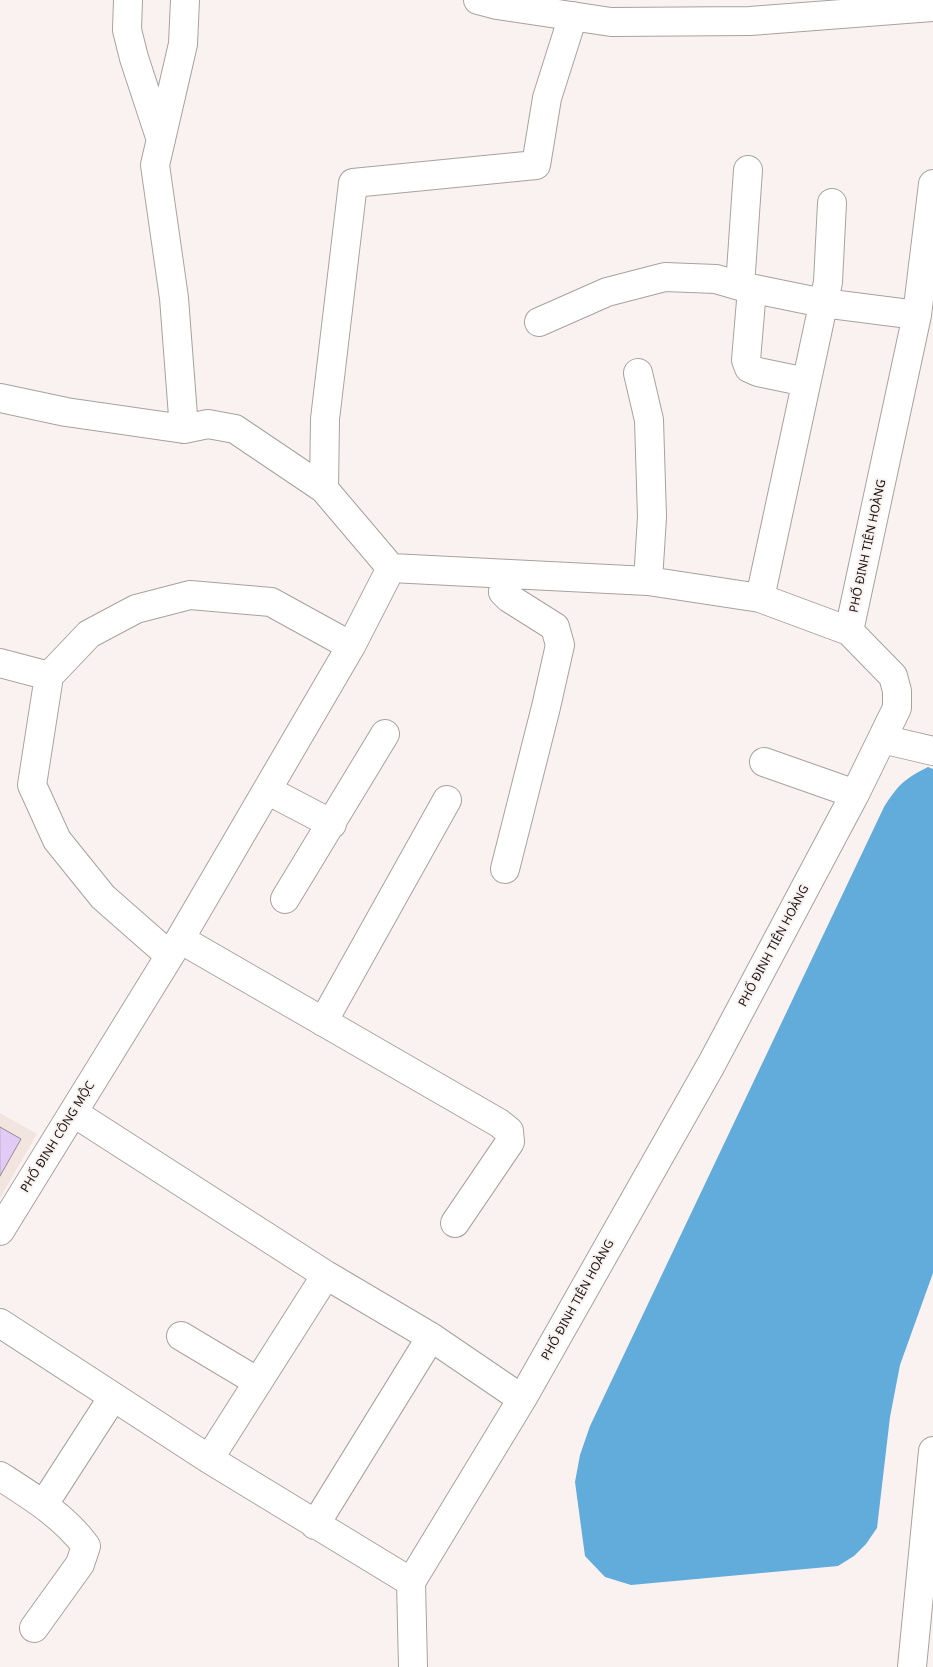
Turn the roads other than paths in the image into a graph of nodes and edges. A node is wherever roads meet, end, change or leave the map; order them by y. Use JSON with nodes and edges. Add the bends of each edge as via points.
{"nodes":[{"id":1,"x":128,"y":0,"type":"edge"},
{"id":2,"x":185,"y":0,"type":"edge"},
{"id":3,"x":478,"y":0,"type":"edge"},
{"id":4,"x":933,"y":7,"type":"edge"},
{"id":5,"x":611,"y":11,"type":"edge"},
{"id":6,"x":573,"y":16,"type":"junction"},
{"id":7,"x":161,"y":140,"type":"junction"},
{"id":8,"x":748,"y":170,"type":"dead end"},
{"id":9,"x":933,"y":184,"type":"edge"},
{"id":10,"x":832,"y":203,"type":"dead end"},
{"id":11,"x":746,"y":288,"type":"junction"},
{"id":12,"x":824,"y":303,"type":"junction"},
{"id":13,"x":917,"y":315,"type":"junction"},
{"id":14,"x":539,"y":322,"type":"dead end"},
{"id":15,"x":638,"y":372,"type":"dead end"},
{"id":16,"x":806,"y":382,"type":"junction"},
{"id":17,"x":0,"y":398,"type":"edge"},
{"id":18,"x":184,"y":430,"type":"junction"},
{"id":19,"x":324,"y":489,"type":"junction"},
{"id":20,"x":391,"y":568,"type":"junction"},
{"id":21,"x":506,"y":574,"type":"junction"},
{"id":22,"x":648,"y":581,"type":"junction"},
{"id":23,"x":760,"y":598,"type":"junction"},
{"id":24,"x":850,"y":631,"type":"junction"},
{"id":25,"x":351,"y":646,"type":"junction"},
{"id":26,"x":0,"y":663,"type":"edge"},
{"id":27,"x":50,"y":676,"type":"junction"},
{"id":28,"x":385,"y":734,"type":"dead end"},
{"id":29,"x":882,"y":740,"type":"junction"},
{"id":30,"x":933,"y":752,"type":"edge"},
{"id":31,"x":764,"y":762,"type":"dead end"},
{"id":32,"x":266,"y":790,"type":"junction"},
{"id":33,"x":855,"y":794,"type":"junction"},
{"id":34,"x":447,"y":800,"type":"dead end"},
{"id":35,"x":332,"y":824,"type":"junction"},
{"id":36,"x":504,"y":869,"type":"dead end"},
{"id":37,"x":285,"y":899,"type":"dead end"},
{"id":38,"x":174,"y":946,"type":"junction"},
{"id":39,"x":323,"y":1022,"type":"junction"},
{"id":40,"x":74,"y":1113,"type":"junction"},
{"id":41,"x":455,"y":1223,"type":"dead end"},
{"id":42,"x":0,"y":1231,"type":"edge"},
{"id":43,"x":326,"y":1275,"type":"junction"},
{"id":44,"x":0,"y":1323,"type":"edge"},
{"id":45,"x":181,"y":1336,"type":"dead end"},
{"id":46,"x":431,"y":1337,"type":"junction"},
{"id":47,"x":258,"y":1382,"type":"junction"},
{"id":48,"x":113,"y":1397,"type":"junction"},
{"id":49,"x":522,"y":1400,"type":"junction"},
{"id":50,"x":933,"y":1451,"type":"edge"},
{"id":51,"x":209,"y":1459,"type":"junction"},
{"id":52,"x":0,"y":1476,"type":"edge"},
{"id":53,"x":44,"y":1504,"type":"junction"},
{"id":54,"x":315,"y":1524,"type":"junction"},
{"id":55,"x":411,"y":1582,"type":"junction"},
{"id":56,"x":34,"y":1628,"type":"dead end"},
{"id":57,"x":413,"y":1667,"type":"edge"},
{"id":58,"x":912,"y":1667,"type":"edge"}],
"edges":[{"from":1,"to":7,"type":"street","via":[[128,30],[134,58]]},
{"from":2,"to":7,"type":"street","via":[[183,44]]},
{"from":3,"to":6,"type":"street"},
{"from":4,"to":5,"type":"street","via":[[750,21]]},
{"from":5,"to":6,"type":"street"},
{"from":6,"to":19,"type":"street","via":[[547,98],[536,165],[353,182],[325,419]]},
{"from":7,"to":18,"type":"street","via":[[156,165],[174,298]]},
{"from":8,"to":11,"type":"street"},
{"from":9,"to":13,"type":"street","name":"PHỐ ĐINH TIÊN HOÀNG"},
{"from":10,"to":12,"type":"street"},
{"from":11,"to":12,"type":"street"},
{"from":11,"to":14,"type":"street","via":[[716,279],[664,277],[607,292]]},
{"from":11,"to":16,"type":"street","via":[[748,368]]},
{"from":12,"to":13,"type":"street"},
{"from":12,"to":16,"type":"street"},
{"from":13,"to":24,"type":"street","name":"PHỐ ĐINH TIÊN HOÀNG"},
{"from":15,"to":22,"type":"street","via":[[649,420],[652,516]]},
{"from":16,"to":23,"type":"street"},
{"from":17,"to":18,"type":"street"},
{"from":18,"to":19,"type":"street","via":[[208,424],[235,429]]},
{"from":19,"to":20,"type":"street"},
{"from":20,"to":21,"type":"street"},
{"from":20,"to":25,"type":"street","name":"PHỐ ĐINH CÔNG MỘC"},
{"from":21,"to":22,"type":"street"},
{"from":21,"to":36,"type":"street","via":[[503,592],[555,627],[560,645]]},
{"from":22,"to":23,"type":"street"},
{"from":23,"to":24,"type":"street"},
{"from":24,"to":29,"type":"street","name":"PHỐ ĐINH TIÊN HOÀNG","via":[[893,676],[897,708]]},
{"from":25,"to":27,"type":"street","via":[[271,602],[190,595],[136,609],[90,634]]},
{"from":25,"to":32,"type":"street","name":"PHỐ ĐINH CÔNG MỘC"},
{"from":26,"to":27,"type":"street"},
{"from":27,"to":38,"type":"street","via":[[32,785],[57,840],[103,897]]},
{"from":28,"to":35,"type":"street"},
{"from":29,"to":30,"type":"street"},
{"from":29,"to":33,"type":"street","name":"PHỐ ĐINH TIÊN HOÀNG"},
{"from":31,"to":33,"type":"street"},
{"from":32,"to":35,"type":"street"},
{"from":32,"to":38,"type":"street","name":"PHỐ ĐINH CÔNG MỘC"},
{"from":33,"to":49,"type":"street","name":"PHỐ ĐINH TIÊN HOÀNG","via":[[711,1065]]},
{"from":34,"to":39,"type":"street"},
{"from":35,"to":37,"type":"street"},
{"from":38,"to":39,"type":"street"},
{"from":38,"to":40,"type":"street","name":"PHỐ ĐINH CÔNG MỘC"},
{"from":39,"to":41,"type":"street","via":[[509,1131],[510,1142]]},
{"from":40,"to":42,"type":"street","name":"PHỐ ĐINH CÔNG MỘC"},
{"from":40,"to":43,"type":"street"},
{"from":43,"to":46,"type":"street"},
{"from":43,"to":47,"type":"street"},
{"from":44,"to":48,"type":"street"},
{"from":45,"to":47,"type":"street"},
{"from":46,"to":49,"type":"street"},
{"from":46,"to":54,"type":"street"},
{"from":47,"to":51,"type":"street"},
{"from":48,"to":51,"type":"street"},
{"from":48,"to":53,"type":"street"},
{"from":49,"to":55,"type":"street","name":"PHỐ ĐINH TIÊN HOÀNG"},
{"from":50,"to":58,"type":"street"},
{"from":51,"to":54,"type":"street"},
{"from":52,"to":53,"type":"street"},
{"from":53,"to":56,"type":"street","via":[[76,1532],[86,1546],[80,1564]]},
{"from":54,"to":55,"type":"street"},
{"from":55,"to":57,"type":"street"}]}
